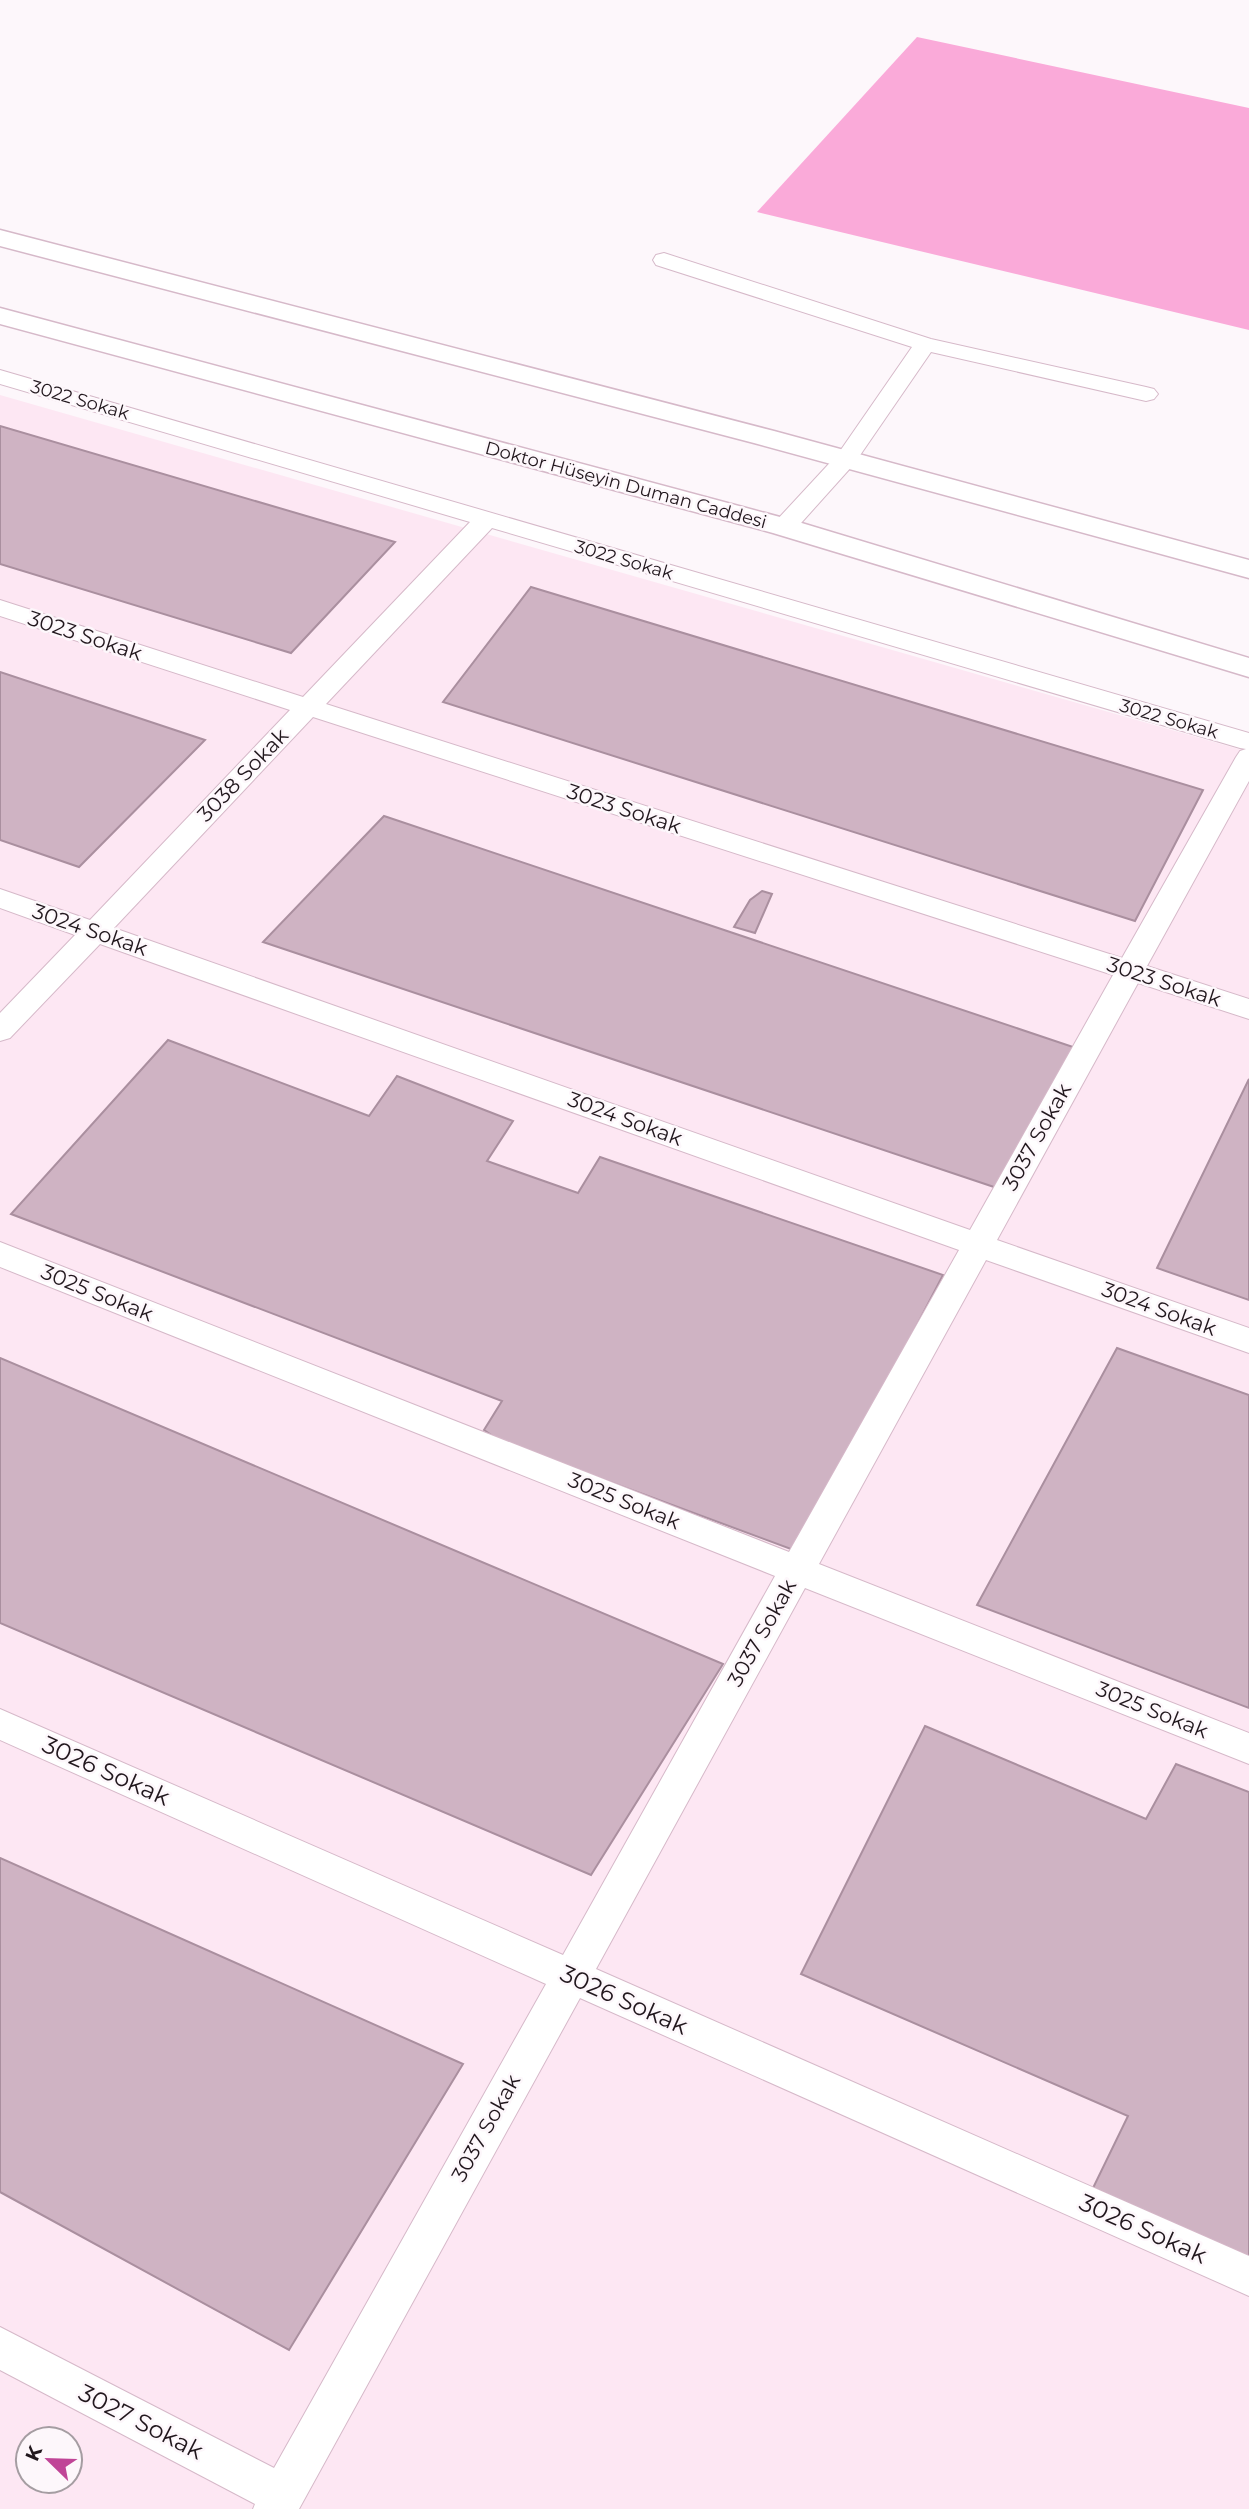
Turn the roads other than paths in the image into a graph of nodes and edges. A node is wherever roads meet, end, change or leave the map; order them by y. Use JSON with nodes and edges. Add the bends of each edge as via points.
{"nodes":[{"id":1,"x":0,"y":237,"type":"edge"},
{"id":2,"x":664,"y":260,"type":"dead end"},
{"id":3,"x":0,"y":316,"type":"edge"},
{"id":4,"x":925,"y":344,"type":"junction"},
{"id":5,"x":0,"y":377,"type":"edge"},
{"id":6,"x":1146,"y":394,"type":"dead end"},
{"id":7,"x":846,"y":459,"type":"junction"},
{"id":8,"x":486,"y":519,"type":"junction"},
{"id":9,"x":784,"y":527,"type":"junction"},
{"id":10,"x":1249,"y":569,"type":"edge"},
{"id":11,"x":0,"y":608,"type":"edge"},
{"id":12,"x":1249,"y":668,"type":"edge"},
{"id":13,"x":308,"y":707,"type":"junction"},
{"id":14,"x":1249,"y":742,"type":"edge"},
{"id":15,"x":1249,"y":757,"type":"edge"},
{"id":16,"x":0,"y":898,"type":"edge"},
{"id":17,"x":95,"y":932,"type":"junction"},
{"id":18,"x":1130,"y":971,"type":"junction"},
{"id":19,"x":1249,"y":1009,"type":"edge"},
{"id":20,"x":0,"y":1031,"type":"edge"},
{"id":21,"x":978,"y":1244,"type":"junction"},
{"id":22,"x":0,"y":1254,"type":"edge"},
{"id":23,"x":1249,"y":1341,"type":"edge"},
{"id":24,"x":797,"y":1570,"type":"junction"},
{"id":25,"x":0,"y":1724,"type":"edge"},
{"id":26,"x":1249,"y":1749,"type":"edge"},
{"id":27,"x":570,"y":1976,"type":"junction"},
{"id":28,"x":1249,"y":2276,"type":"edge"},
{"id":29,"x":0,"y":2348,"type":"edge"},
{"id":30,"x":279,"y":2502,"type":"edge"}],
"edges":[{"from":1,"to":7,"type":"main road"},
{"from":2,"to":4,"type":"lane"},
{"from":3,"to":9,"type":"main road","name":"Doktor Hüseyin Duman Caddesi"},
{"from":4,"to":6,"type":"lane"},
{"from":4,"to":7,"type":"lane"},
{"from":5,"to":8,"type":"lane","name":"3022 Sokak"},
{"from":7,"to":9,"type":"lane"},
{"from":7,"to":10,"type":"main road"},
{"from":8,"to":13,"type":"lane","name":"3038 Sokak"},
{"from":8,"to":14,"type":"lane","name":"3022 Sokak"},
{"from":9,"to":12,"type":"main road","name":"Doktor Hüseyin Duman Caddesi"},
{"from":11,"to":13,"type":"lane","name":"3023 Sokak"},
{"from":13,"to":17,"type":"lane","name":"3038 Sokak"},
{"from":13,"to":18,"type":"lane","name":"3023 Sokak"},
{"from":15,"to":18,"type":"lane","name":"3037 Sokak"},
{"from":16,"to":17,"type":"lane","name":"3024 Sokak"},
{"from":17,"to":20,"type":"lane","name":"3038 Sokak"},
{"from":17,"to":21,"type":"lane","name":"3024 Sokak"},
{"from":18,"to":19,"type":"lane","name":"3023 Sokak"},
{"from":18,"to":21,"type":"lane","name":"3037 Sokak"},
{"from":21,"to":23,"type":"lane","name":"3024 Sokak"},
{"from":21,"to":24,"type":"lane","name":"3037 Sokak"},
{"from":22,"to":24,"type":"lane","name":"3025 Sokak"},
{"from":24,"to":26,"type":"lane","name":"3025 Sokak"},
{"from":24,"to":27,"type":"lane","name":"3037 Sokak"},
{"from":25,"to":27,"type":"lane","name":"3026 Sokak"},
{"from":27,"to":28,"type":"lane","name":"3026 Sokak"},
{"from":27,"to":30,"type":"lane","name":"3037 Sokak"},
{"from":29,"to":30,"type":"lane","name":"3027 Sokak"}]}
